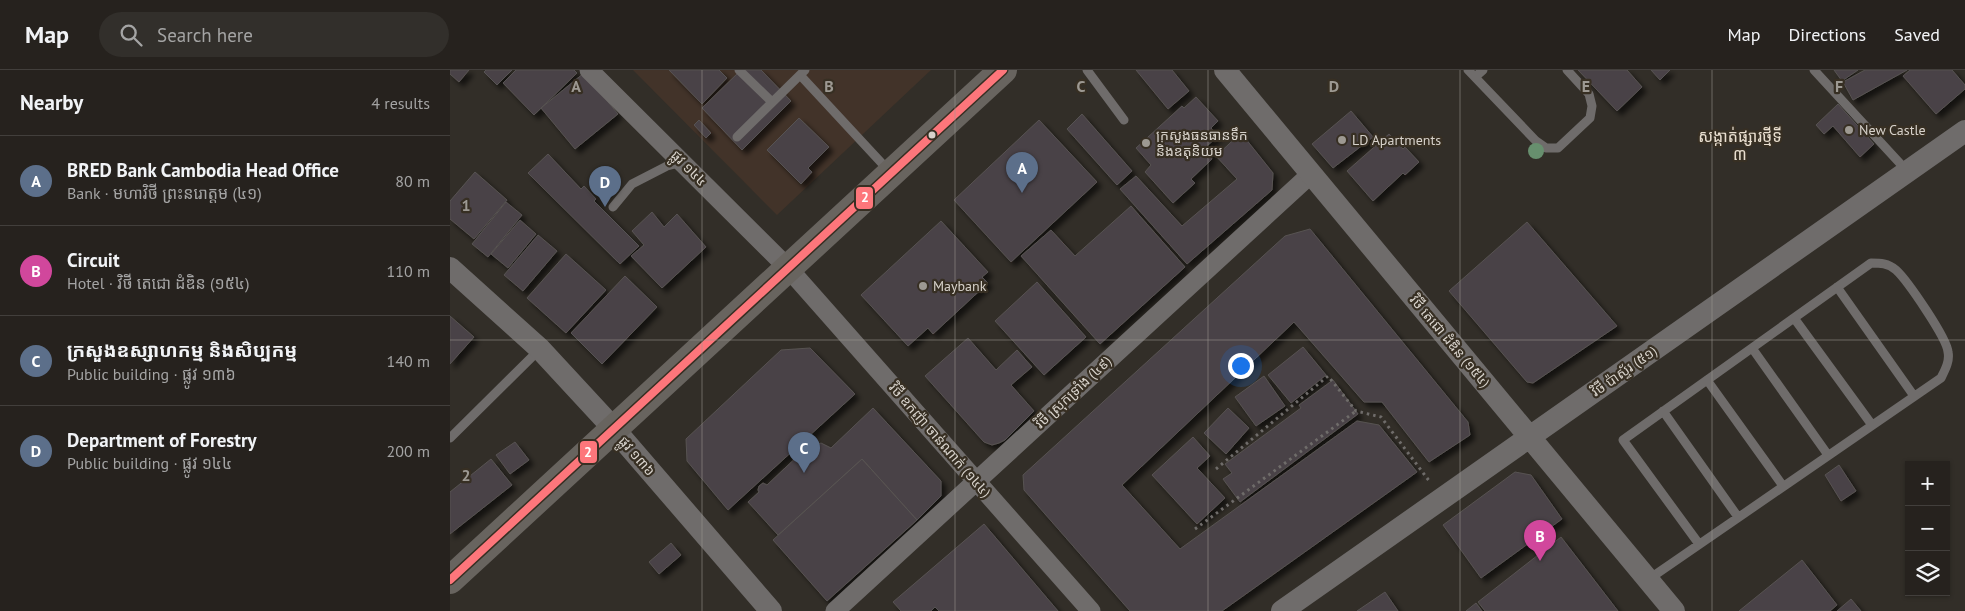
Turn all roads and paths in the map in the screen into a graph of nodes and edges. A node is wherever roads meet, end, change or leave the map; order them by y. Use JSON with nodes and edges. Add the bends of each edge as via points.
{"nodes":[{"id":1,"x":590,"y":70,"type":"edge"},
{"id":2,"x":739,"y":70,"type":"edge"},
{"id":3,"x":1003,"y":70,"type":"edge"},
{"id":4,"x":1087,"y":70,"type":"edge"},
{"id":5,"x":1225,"y":70,"type":"edge"},
{"id":6,"x":1483,"y":70,"type":"edge"},
{"id":7,"x":1567,"y":70,"type":"edge"},
{"id":8,"x":1814,"y":70,"type":"edge"},
{"id":9,"x":803,"y":72,"type":"edge"},
{"id":10,"x":1472,"y":74,"type":"edge"},
{"id":11,"x":772,"y":102,"type":"junction"},
{"id":12,"x":1124,"y":120,"type":"dead end"},
{"id":13,"x":1965,"y":130,"type":"edge"},
{"id":14,"x":737,"y":137,"type":"dead end"},
{"id":15,"x":683,"y":162,"type":"junction"},
{"id":16,"x":1907,"y":171,"type":"junction"},
{"id":17,"x":891,"y":173,"type":"junction"},
{"id":18,"x":1311,"y":174,"type":"junction"},
{"id":19,"x":613,"y":207,"type":"dead end"},
{"id":20,"x":450,"y":268,"type":"edge"},
{"id":21,"x":788,"y":268,"type":"junction"},
{"id":22,"x":1837,"y":287,"type":"junction"},
{"id":23,"x":1794,"y":318,"type":"junction"},
{"id":24,"x":1752,"y":348,"type":"junction"},
{"id":25,"x":540,"y":349,"type":"junction"},
{"id":26,"x":1707,"y":380,"type":"junction"},
{"id":27,"x":1914,"y":396,"type":"junction"},
{"id":28,"x":1356,"y":411,"type":"junction"},
{"id":29,"x":1663,"y":412,"type":"junction"},
{"id":30,"x":1872,"y":425,"type":"junction"},
{"id":31,"x":614,"y":429,"type":"junction"},
{"id":32,"x":1530,"y":437,"type":"junction"},
{"id":33,"x":450,"y":438,"type":"edge"},
{"id":34,"x":1828,"y":456,"type":"junction"},
{"id":35,"x":1216,"y":469,"type":"dead end"},
{"id":36,"x":976,"y":481,"type":"junction"},
{"id":37,"x":1783,"y":486,"type":"junction"},
{"id":38,"x":1442,"y":499,"type":"junction"},
{"id":39,"x":1738,"y":517,"type":"junction"},
{"id":40,"x":1195,"y":529,"type":"dead end"},
{"id":41,"x":1699,"y":544,"type":"junction"},
{"id":42,"x":450,"y":580,"type":"edge"},
{"id":43,"x":1648,"y":580,"type":"junction"},
{"id":44,"x":771,"y":611,"type":"edge"},
{"id":45,"x":835,"y":611,"type":"edge"},
{"id":46,"x":1092,"y":611,"type":"edge"},
{"id":47,"x":1282,"y":611,"type":"edge"},
{"id":48,"x":1674,"y":611,"type":"edge"}],
"edges":[{"from":1,"to":15,"type":"street","name":"ផ្លូវ ១៤៤"},
{"from":2,"to":11,"type":"lane"},
{"from":3,"to":17,"type":"main road"},
{"from":4,"to":12,"type":"lane"},
{"from":5,"to":18,"type":"street","name":"វិថី តេជោ ដំឌិន (១៥៤)"},
{"from":6,"to":10,"type":"lane"},
{"from":7,"to":10,"type":"lane","via":[[1589,94],[1592,106],[1590,118],[1561,146],[1554,148],[1546,148],[1536,141]]},
{"from":8,"to":16,"type":"lane"},
{"from":9,"to":11,"type":"lane"},
{"from":9,"to":17,"type":"lane"},
{"from":11,"to":14,"type":"lane"},
{"from":13,"to":16,"type":"street","name":"វិថី ប៉ាស្ទ័រ (៥១)"},
{"from":15,"to":19,"type":"lane","via":[[667,166],[632,184]]},
{"from":15,"to":21,"type":"street","name":"ផ្លូវ ១៤៤"},
{"from":16,"to":32,"type":"street","name":"វិថី ប៉ាស្ទ័រ (៥១)"},
{"from":17,"to":21,"type":"main road"},
{"from":18,"to":32,"type":"street","name":"វិថី តេជោ ដំឌិន (១៥៤)"},
{"from":18,"to":36,"type":"street","name":"វិថី ស្រុកទ្រាំង (៤៩)"},
{"from":20,"to":25,"type":"street","name":"ផ្លូវ ១៣៦"},
{"from":21,"to":31,"type":"main road"},
{"from":21,"to":36,"type":"street","name":"វិថី ឧកញ៉ា ចាន់ណាក់ (១៤៤)"},
{"from":22,"to":23,"type":"lane"},
{"from":22,"to":27,"type":"lane"},
{"from":22,"to":27,"type":"lane","via":[[1871,263],[1884,263],[1896,270],[1930,316],[1948,352],[1947,366],[1940,378]]},
{"from":23,"to":24,"type":"lane"},
{"from":23,"to":30,"type":"lane"},
{"from":24,"to":26,"type":"lane"},
{"from":24,"to":34,"type":"lane"},
{"from":25,"to":31,"type":"street","name":"ផ្លូវ ១៣៦"},
{"from":25,"to":33,"type":"lane"},
{"from":26,"to":29,"type":"lane"},
{"from":26,"to":37,"type":"lane"},
{"from":27,"to":30,"type":"lane"},
{"from":28,"to":35,"type":"path","via":[[1328,376]]},
{"from":28,"to":38,"type":"path","via":[[1380,417]]},
{"from":28,"to":40,"type":"path"},
{"from":29,"to":39,"type":"lane"},
{"from":29,"to":41,"type":"lane","via":[[1623,440]]},
{"from":30,"to":34,"type":"lane"},
{"from":31,"to":42,"type":"main road"},
{"from":31,"to":44,"type":"street","name":"ផ្លូវ ១៣៦"},
{"from":32,"to":38,"type":"street","name":"វិថី ប៉ាស្ទ័រ (៥១)"},
{"from":32,"to":43,"type":"street","name":"វិថី តេជោ ដំឌិន (១៥៤)"},
{"from":34,"to":37,"type":"lane"},
{"from":36,"to":45,"type":"street","name":"វិថី ស្រុកទ្រាំង (៤៩)"},
{"from":36,"to":46,"type":"street","name":"វិថី ឧកញ៉ា ចាន់ណាក់ (១៤៤)"},
{"from":37,"to":39,"type":"lane"},
{"from":38,"to":47,"type":"street","name":"វិថី ប៉ាស្ទ័រ (៥១)"},
{"from":39,"to":41,"type":"lane"},
{"from":41,"to":43,"type":"lane"},
{"from":43,"to":48,"type":"street","name":"វិថី តេជោ ដំឌិន (១៥៤)"}]}
